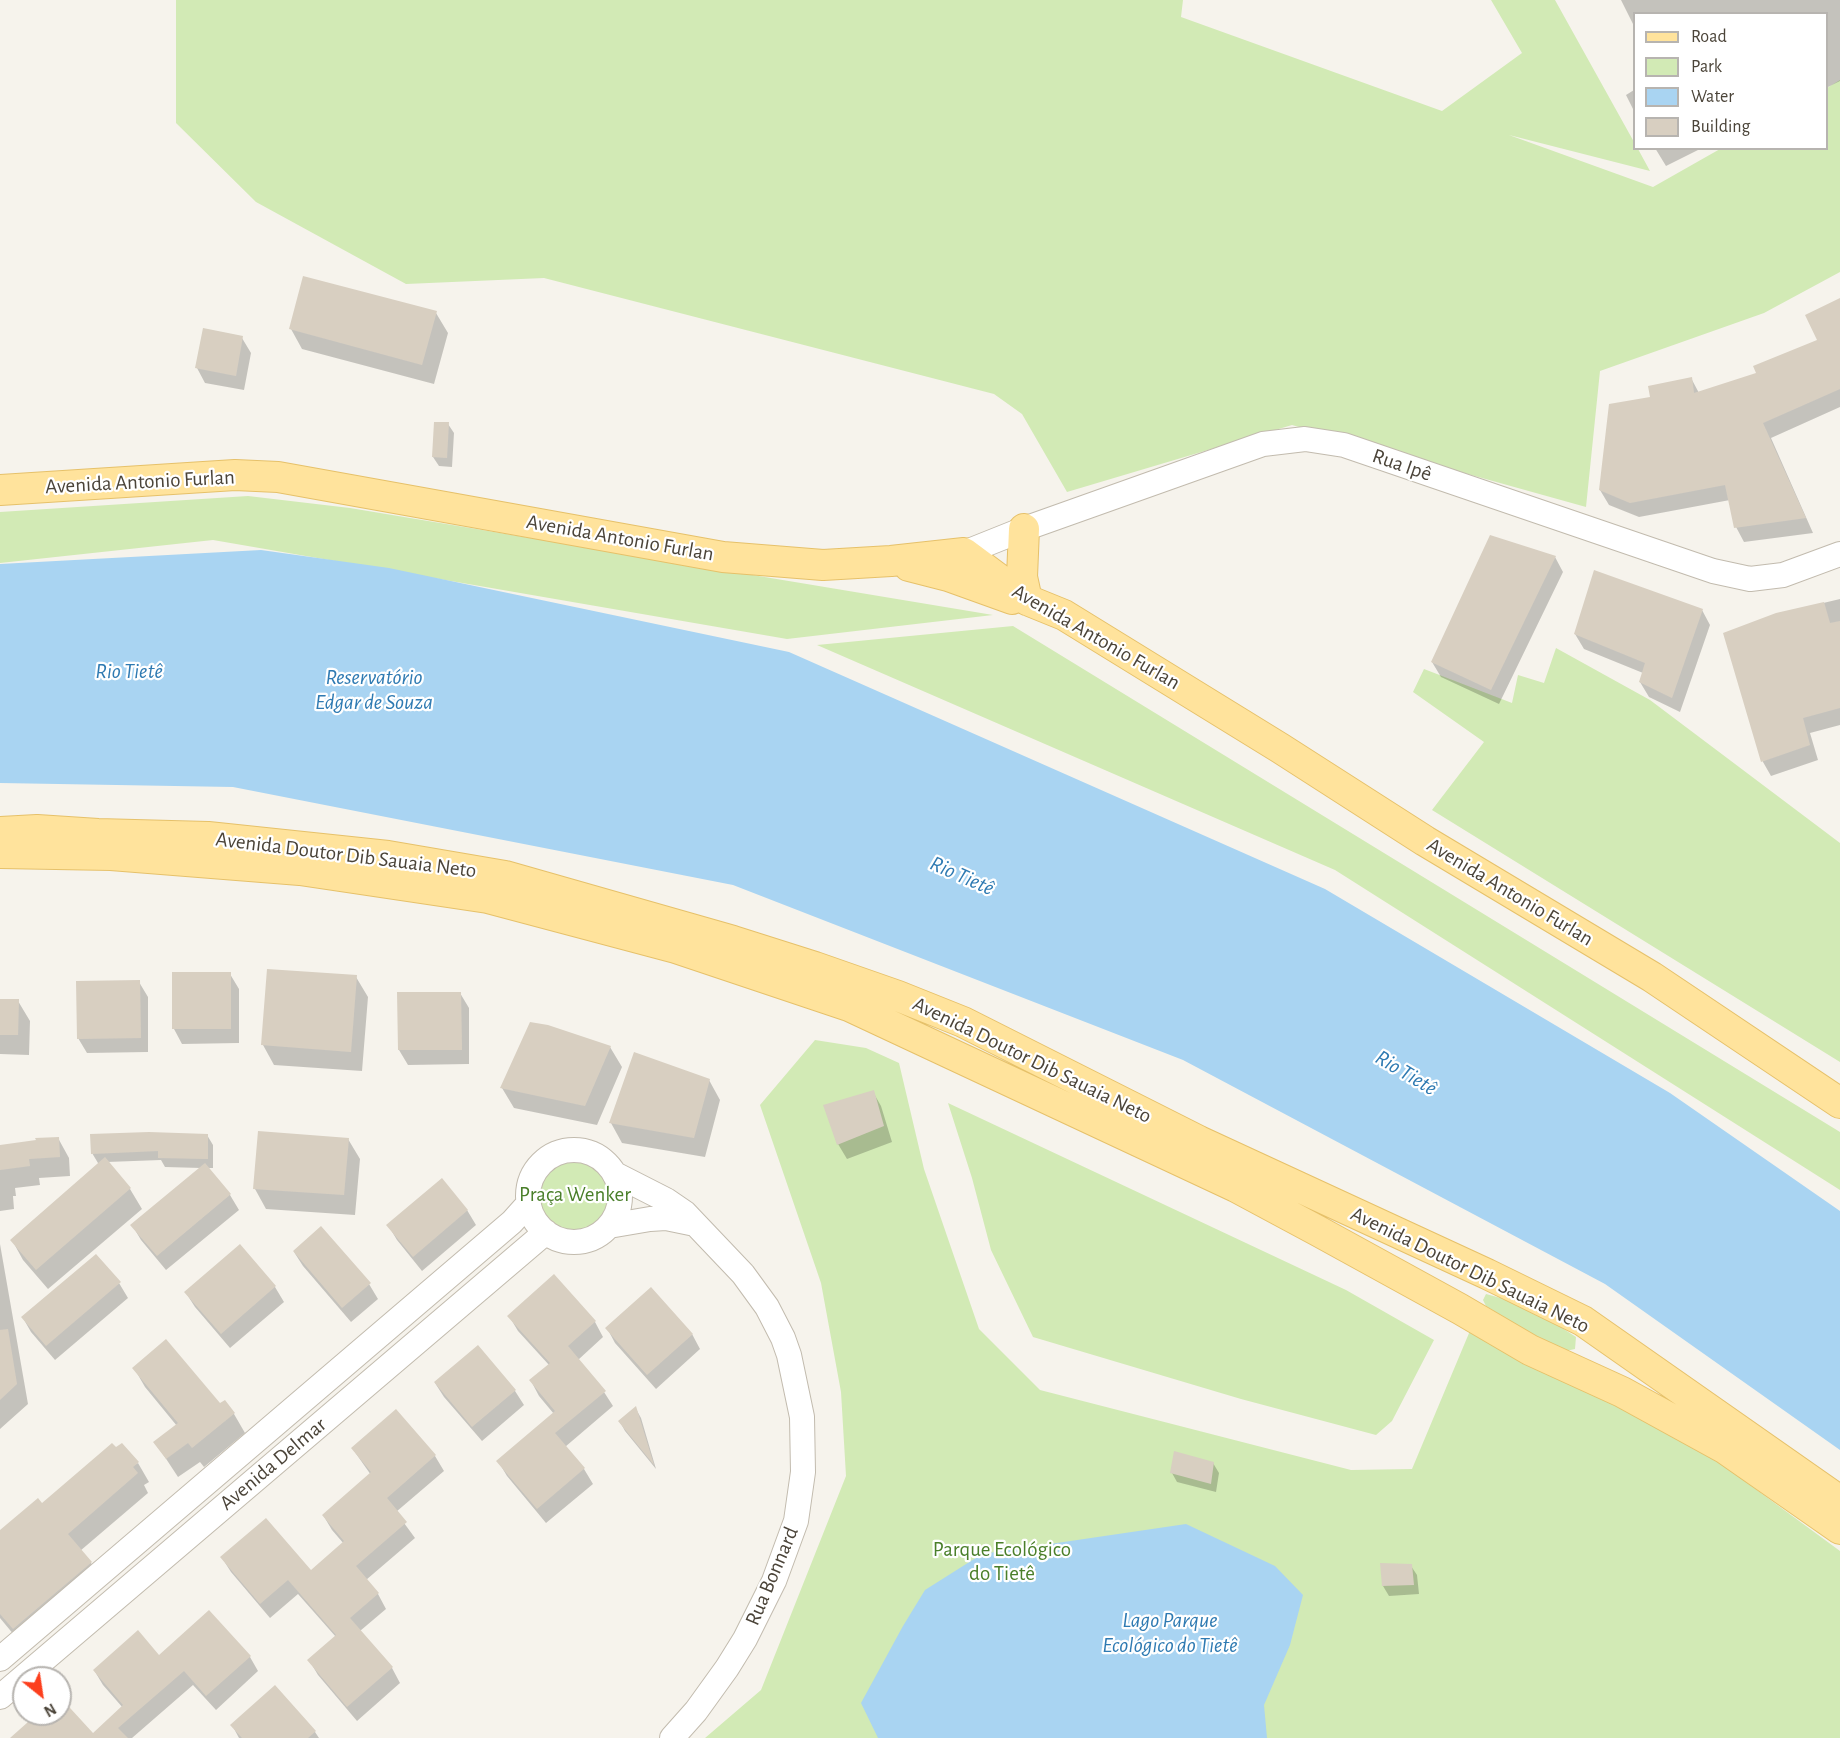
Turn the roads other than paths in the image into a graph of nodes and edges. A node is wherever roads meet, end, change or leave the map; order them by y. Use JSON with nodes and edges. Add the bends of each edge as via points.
{"nodes":[{"id":1,"x":0,"y":490,"type":"edge"},
{"id":2,"x":1024,"y":530,"type":"junction"},
{"id":3,"x":964,"y":553,"type":"junction"},
{"id":4,"x":1840,"y":554,"type":"edge"},
{"id":5,"x":891,"y":561,"type":"junction"},
{"id":6,"x":1027,"y":600,"type":"junction"},
{"id":7,"x":1064,"y":615,"type":"junction"},
{"id":8,"x":0,"y":832,"type":"edge"},
{"id":9,"x":0,"y":853,"type":"edge"},
{"id":10,"x":1840,"y":1103,"type":"edge"},
{"id":11,"x":615,"y":1174,"type":"junction"},
{"id":12,"x":529,"y":1203,"type":"junction"},
{"id":13,"x":697,"y":1225,"type":"junction"},
{"id":14,"x":609,"y":1226,"type":"junction"},
{"id":15,"x":546,"y":1232,"type":"junction"},
{"id":16,"x":1487,"y":1274,"type":"junction"},
{"id":17,"x":1460,"y":1309,"type":"junction"},
{"id":18,"x":1583,"y":1321,"type":"junction"},
{"id":19,"x":1560,"y":1365,"type":"junction"},
{"id":20,"x":1840,"y":1501,"type":"edge"},
{"id":21,"x":1840,"y":1529,"type":"edge"},
{"id":22,"x":0,"y":1659,"type":"edge"},
{"id":23,"x":0,"y":1697,"type":"edge"},
{"id":24,"x":672,"y":1738,"type":"edge"}],
"edges":[{"from":1,"to":5,"type":"main road","name":"Avenida Antonio Furlan","via":[[235,475],[278,477],[723,557],[823,565]]},
{"from":2,"to":3,"type":"street","name":"Rua Ipê"},
{"from":2,"to":4,"type":"street","name":"Rua Ipê","via":[[1263,444],[1305,439],[1344,445],[1713,571],[1750,579],[1783,575]]},
{"from":2,"to":6,"type":"main road","via":[[1022,577]]},
{"from":3,"to":5,"type":"main road","name":"Avenida Antonio Furlan"},
{"from":3,"to":6,"type":"main road","name":"Avenida Antonio Furlan"},
{"from":5,"to":7,"type":"main road"},
{"from":6,"to":7,"type":"main road","name":"Avenida Antonio Furlan"},
{"from":7,"to":10,"type":"main road","name":"Avenida Antonio Furlan","via":[[1425,841],[1652,977]]},
{"from":8,"to":16,"type":"main road","name":"Avenida Doutor Dib Sauaia Neto","via":[[208,837],[388,856],[505,876],[658,918],[815,967],[963,1022],[1198,1141]]},
{"from":9,"to":17,"type":"main road","name":"Avenida Doutor Dib Sauaia Neto","via":[[111,855],[312,872],[488,898],[676,948],[849,1006],[1236,1188]]},
{"from":11,"to":12,"type":"street","via":[[594,1154],[566,1151],[540,1165],[532,1177]]},
{"from":11,"to":13,"type":"street","name":"Rua Bonnard","via":[[666,1200]]},
{"from":11,"to":14,"type":"street","via":[[620,1201]]},
{"from":12,"to":15,"type":"street"},
{"from":12,"to":22,"type":"street","name":"Avenida Delmar","via":[[495,1238]]},
{"from":13,"to":14,"type":"street","via":[[666,1218]]},
{"from":13,"to":24,"type":"street","name":"Rua Bonnard","via":[[743,1274],[783,1338],[802,1417],[802,1472],[796,1521],[774,1581],[727,1668]]},
{"from":14,"to":15,"type":"street","via":[[585,1241],[558,1239]]},
{"from":15,"to":23,"type":"street","name":"Avenida Delmar"},
{"from":16,"to":17,"type":"main road","via":[[1463,1283]]},
{"from":16,"to":18,"type":"main road","name":"Avenida Doutor Dib Sauaia Neto"},
{"from":17,"to":19,"type":"main road","name":"Avenida Doutor Dib Sauaia Neto"},
{"from":18,"to":19,"type":"main road","via":[[1581,1347]]},
{"from":18,"to":20,"type":"main road","name":"Avenida Doutor Dib Sauaia Neto"},
{"from":19,"to":21,"type":"main road","name":"Avenida Doutor Dib Sauaia Neto","via":[[1622,1392],[1724,1448]]}]}
